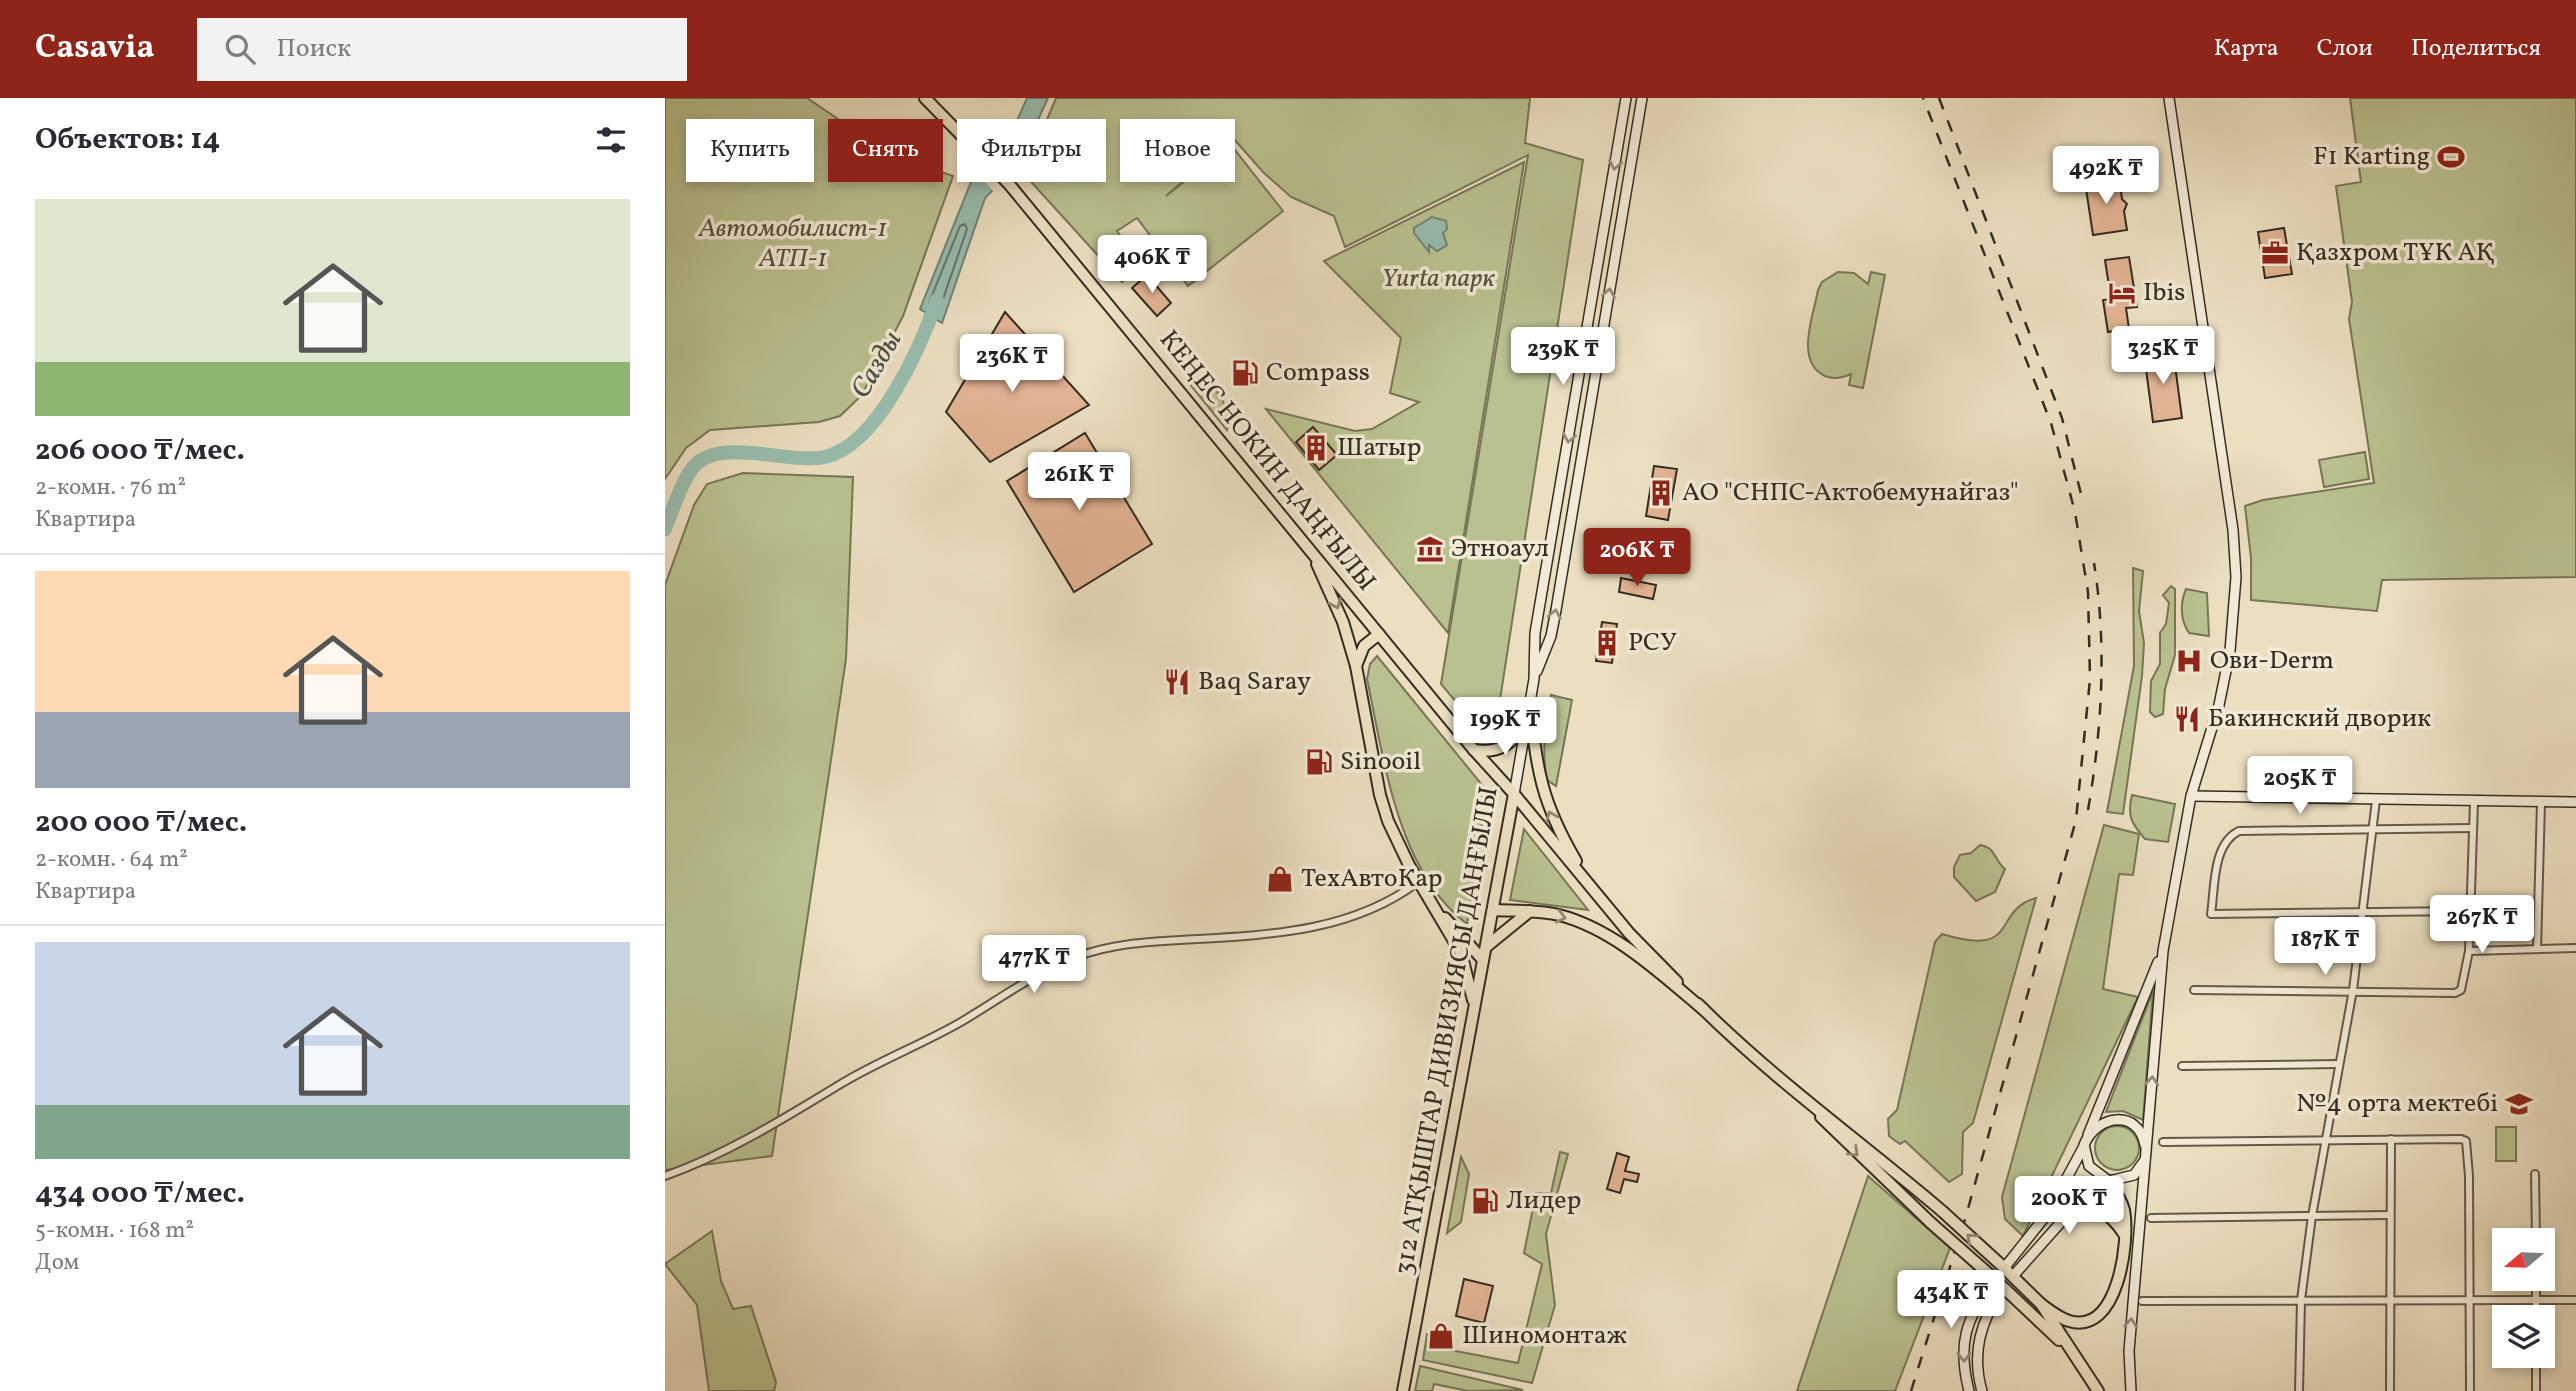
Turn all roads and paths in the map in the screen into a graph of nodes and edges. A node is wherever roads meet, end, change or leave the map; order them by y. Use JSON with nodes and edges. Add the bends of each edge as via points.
{"nodes":[{"id":1,"x":925,"y":98,"type":"edge"},
{"id":2,"x":1626,"y":98,"type":"edge"},
{"id":3,"x":1642,"y":98,"type":"edge"},
{"id":4,"x":2169,"y":98,"type":"edge"},
{"id":5,"x":1565,"y":463,"type":"junction"},
{"id":6,"x":1580,"y":466,"type":"junction"},
{"id":7,"x":1307,"y":545,"type":"junction"},
{"id":8,"x":1549,"y":557,"type":"junction"},
{"id":9,"x":1564,"y":560,"type":"junction"},
{"id":10,"x":1379,"y":634,"type":"junction"},
{"id":11,"x":1356,"y":666,"type":"junction"},
{"id":12,"x":1534,"y":679,"type":"junction"},
{"id":13,"x":1530,"y":703,"type":"junction"},
{"id":14,"x":1526,"y":725,"type":"junction"},
{"id":15,"x":1474,"y":750,"type":"junction"},
{"id":16,"x":1514,"y":794,"type":"junction"},
{"id":17,"x":2191,"y":796,"type":"junction"},
{"id":18,"x":2376,"y":800,"type":"junction"},
{"id":19,"x":2474,"y":802,"type":"junction"},
{"id":20,"x":2542,"y":802,"type":"junction"},
{"id":21,"x":2576,"y":802,"type":"edge"},
{"id":22,"x":2473,"y":828,"type":"junction"},
{"id":23,"x":2375,"y":829,"type":"junction"},
{"id":24,"x":1418,"y":882,"type":"junction"},
{"id":25,"x":1597,"y":897,"type":"junction"},
{"id":26,"x":1435,"y":908,"type":"junction"},
{"id":27,"x":1493,"y":909,"type":"junction"},
{"id":28,"x":1530,"y":911,"type":"junction"},
{"id":29,"x":2468,"y":911,"type":"junction"},
{"id":30,"x":2364,"y":912,"type":"junction"},
{"id":31,"x":1487,"y":946,"type":"junction"},
{"id":32,"x":2576,"y":948,"type":"edge"},
{"id":33,"x":2537,"y":949,"type":"junction"},
{"id":34,"x":2163,"y":951,"type":"junction"},
{"id":35,"x":2469,"y":951,"type":"junction"},
{"id":36,"x":1483,"y":960,"type":"junction"},
{"id":37,"x":2194,"y":990,"type":"dead end"},
{"id":38,"x":2353,"y":990,"type":"junction"},
{"id":39,"x":1473,"y":1002,"type":"junction"},
{"id":40,"x":1704,"y":1010,"type":"junction"},
{"id":41,"x":2339,"y":1064,"type":"junction"},
{"id":42,"x":2182,"y":1066,"type":"dead end"},
{"id":43,"x":1807,"y":1102,"type":"junction"},
{"id":44,"x":2088,"y":1135,"type":"junction"},
{"id":45,"x":2326,"y":1139,"type":"junction"},
{"id":46,"x":2391,"y":1139,"type":"junction"},
{"id":47,"x":2163,"y":1142,"type":"dead end"},
{"id":48,"x":2084,"y":1145,"type":"junction"},
{"id":49,"x":2146,"y":1154,"type":"junction"},
{"id":50,"x":2535,"y":1174,"type":"dead end"},
{"id":51,"x":665,"y":1176,"type":"edge"},
{"id":52,"x":2109,"y":1181,"type":"junction"},
{"id":53,"x":2070,"y":1212,"type":"junction"},
{"id":54,"x":2390,"y":1215,"type":"junction"},
{"id":55,"x":2312,"y":1216,"type":"junction"},
{"id":56,"x":2151,"y":1219,"type":"dead end"},
{"id":57,"x":2536,"y":1228,"type":"edge"},
{"id":58,"x":2124,"y":1234,"type":"junction"},
{"id":59,"x":2002,"y":1265,"type":"junction"},
{"id":60,"x":2014,"y":1275,"type":"dead end"},
{"id":61,"x":1991,"y":1278,"type":"junction"},
{"id":62,"x":2002,"y":1288,"type":"dead end"},
{"id":63,"x":2536,"y":1292,"type":"edge"},
{"id":64,"x":2390,"y":1299,"type":"junction"},
{"id":65,"x":2471,"y":1299,"type":"junction"},
{"id":66,"x":2301,"y":1300,"type":"junction"},
{"id":67,"x":2536,"y":1300,"type":"junction"},
{"id":68,"x":2576,"y":1300,"type":"edge"},
{"id":69,"x":2142,"y":1301,"type":"dead end"},
{"id":70,"x":2041,"y":1304,"type":"junction"},
{"id":71,"x":2536,"y":1305,"type":"edge"},
{"id":72,"x":2084,"y":1368,"type":"junction"},
{"id":73,"x":2536,"y":1368,"type":"edge"},
{"id":74,"x":1403,"y":1391,"type":"edge"},
{"id":75,"x":1969,"y":1391,"type":"edge"},
{"id":76,"x":1982,"y":1391,"type":"edge"},
{"id":77,"x":2098,"y":1391,"type":"edge"},
{"id":78,"x":2131,"y":1391,"type":"edge"},
{"id":79,"x":2299,"y":1391,"type":"edge"},
{"id":80,"x":2390,"y":1391,"type":"edge"},
{"id":81,"x":2470,"y":1391,"type":"edge"},
{"id":82,"x":2536,"y":1391,"type":"edge"}],
"edges":[{"from":1,"to":7,"type":"main road","name":"КЕҢЕС НОКИН ДАҢҒЫЛЫ","via":[[1009,184]]},
{"from":2,"to":5,"type":"main road","name":"312 АТҚЫШТАР ДИВИЗИЯСЫ ДАҢҒЫЛЫ","one_way":true},
{"from":6,"to":3,"type":"main road","name":"312 АТҚЫШТАР ДИВИЗИЯСЫ ДАҢҒЫЛЫ","one_way":true},
{"from":4,"to":17,"type":"main road","via":[[2236,578],[2219,705]]},
{"from":5,"to":6,"type":"main road"},
{"from":5,"to":8,"type":"main road","name":"312 АТҚЫШТАР ДИВИЗИЯСЫ ДАҢҒЫЛЫ"},
{"from":6,"to":9,"type":"main road","name":"312 АТҚЫШТАР ДИВИЗИЯСЫ ДАҢҒЫЛЫ"},
{"from":7,"to":10,"type":"main road","name":"КЕҢЕС НОКИН ДАҢҒЫЛЫ"},
{"from":7,"to":11,"type":"main road","one_way":true,"via":[[1337,606]]},
{"from":8,"to":9,"type":"main road"},
{"from":8,"to":12,"type":"main road","name":"312 АТҚЫШТАР ДИВИЗИЯСЫ ДАҢҒЫЛЫ","via":[[1535,633]]},
{"from":12,"to":9,"type":"main road","name":"312 АТҚЫШТАР ДИВИЗИЯСЫ ДАҢҒЫЛЫ","one_way":true,"via":[[1551,636]]},
{"from":10,"to":11,"type":"main road","via":[[1364,646]]},
{"from":10,"to":15,"type":"main road","name":"КЕҢЕС НОКИН ДАҢҒЫЛЫ"},
{"from":11,"to":24,"type":"main road","via":[[1380,795]]},
{"from":12,"to":13,"type":"main road","name":"312 АТҚЫШТАР ДИВИЗИЯСЫ ДАҢҒЫЛЫ"},
{"from":13,"to":14,"type":"main road","name":"312 АТҚЫШТАР ДИВИЗИЯСЫ ДАҢҒЫЛЫ"},
{"from":25,"to":13,"type":"main road","one_way":true,"via":[[1554,824],[1543,795]]},
{"from":14,"to":15,"type":"main road","via":[[1504,748]]},
{"from":14,"to":16,"type":"main road","name":"312 АТҚЫШТАР ДИВИЗИЯСЫ ДАҢҒЫЛЫ"},
{"from":15,"to":16,"type":"main road","name":"КЕҢЕС НОКИН ДАҢҒЫЛЫ"},
{"from":16,"to":25,"type":"main road","name":"КЕҢЕС НОКИН ДАҢҒЫЛЫ"},
{"from":16,"to":27,"type":"main road","name":"312 АТҚЫШТАР ДИВИЗИЯСЫ ДАҢҒЫЛЫ"},
{"from":17,"to":18,"type":"main road"},
{"from":17,"to":34,"type":"main road"},
{"from":18,"to":19,"type":"main road"},
{"from":18,"to":23,"type":"street"},
{"from":19,"to":20,"type":"main road"},
{"from":19,"to":22,"type":"street"},
{"from":20,"to":21,"type":"main road"},
{"from":20,"to":33,"type":"street"},
{"from":22,"to":23,"type":"street"},
{"from":22,"to":29,"type":"street"},
{"from":23,"to":30,"type":"street"},
{"from":23,"to":30,"type":"street","via":[[2232,834],[2218,858],[2211,914]]},
{"from":24,"to":26,"type":"main road"},
{"from":24,"to":51,"type":"street","via":[[1381,905],[1332,923],[1282,933],[1123,943],[1076,957],[804,1109]]},
{"from":25,"to":40,"type":"main road"},
{"from":26,"to":36,"type":"main road"},
{"from":26,"to":39,"type":"main road","via":[[1461,953]]},
{"from":27,"to":28,"type":"main road"},
{"from":27,"to":31,"type":"main road","name":"312 АТҚЫШТАР ДИВИЗИЯСЫ ДАҢҒЫЛЫ"},
{"from":28,"to":31,"type":"main road"},
{"from":28,"to":40,"type":"main road","one_way":true,"via":[[1583,923],[1615,941]]},
{"from":29,"to":30,"type":"street"},
{"from":29,"to":35,"type":"street"},
{"from":30,"to":38,"type":"street"},
{"from":31,"to":36,"type":"main road","name":"312 АТҚЫШТАР ДИВИЗИЯСЫ ДАҢҒЫЛЫ"},
{"from":32,"to":33,"type":"street"},
{"from":33,"to":35,"type":"street"},
{"from":34,"to":44,"type":"main road"},
{"from":49,"to":34,"type":"main road","one_way":true},
{"from":35,"to":38,"type":"street","via":[[2461,990],[2455,993]]},
{"from":36,"to":39,"type":"main road","name":"312 АТҚЫШТАР ДИВИЗИЯСЫ ДАҢҒЫЛЫ"},
{"from":37,"to":38,"type":"street"},
{"from":38,"to":41,"type":"street"},
{"from":39,"to":74,"type":"main road","name":"312 АТҚЫШТАР ДИВИЗИЯСЫ ДАҢҒЫЛЫ"},
{"from":40,"to":43,"type":"main road"},
{"from":41,"to":42,"type":"street"},
{"from":41,"to":45,"type":"street"},
{"from":59,"to":43,"type":"main road","one_way":true,"bridge":true,"via":[[1842,1126]]},
{"from":43,"to":61,"type":"main road","one_way":true,"bridge":true,"via":[[1836,1135]]},
{"from":44,"to":48,"type":"main road"},
{"from":44,"to":49,"type":"main road","via":[[2104,1121],[2124,1120],[2140,1131]]},
{"from":45,"to":46,"type":"street"},
{"from":45,"to":47,"type":"street"},
{"from":45,"to":55,"type":"street"},
{"from":46,"to":54,"type":"street"},
{"from":46,"to":65,"type":"street","via":[[2466,1141]]},
{"from":48,"to":52,"type":"main road","via":[[2089,1166]]},
{"from":48,"to":59,"type":"main road","via":[[2048,1213]]},
{"from":49,"to":52,"type":"main road","via":[[2134,1175]]},
{"from":78,"to":49,"type":"main road","one_way":true,"via":[[2129,1351]]},
{"from":50,"to":57,"type":"street"},
{"from":52,"to":53,"type":"main road"},
{"from":52,"to":58,"type":"main road","via":[[2123,1210]]},
{"from":53,"to":58,"type":"main road","via":[[2099,1209],[2109,1214]]},
{"from":53,"to":60,"type":"main road"},
{"from":54,"to":55,"type":"street"},
{"from":54,"to":64,"type":"street"},
{"from":55,"to":56,"type":"street"},
{"from":55,"to":66,"type":"street"},
{"from":58,"to":70,"type":"main road","via":[[2118,1281],[2111,1302],[2101,1313],[2071,1322]]},
{"from":59,"to":70,"type":"main road"},
{"from":61,"to":72,"type":"main road","via":[[2052,1331]]},
{"from":61,"to":75,"type":"main road","one_way":true,"via":[[1969,1317],[1964,1339]]},
{"from":62,"to":76,"type":"main road","via":[[1987,1312],[1979,1339],[1976,1358]]},
{"from":63,"to":67,"type":"street"},
{"from":64,"to":65,"type":"street"},
{"from":64,"to":66,"type":"street"},
{"from":64,"to":80,"type":"street"},
{"from":65,"to":67,"type":"street"},
{"from":65,"to":81,"type":"street"},
{"from":66,"to":69,"type":"street"},
{"from":66,"to":79,"type":"street"},
{"from":67,"to":68,"type":"street"},
{"from":67,"to":71,"type":"street"},
{"from":70,"to":72,"type":"main road"},
{"from":72,"to":77,"type":"main road"},
{"from":73,"to":82,"type":"street"}]}
